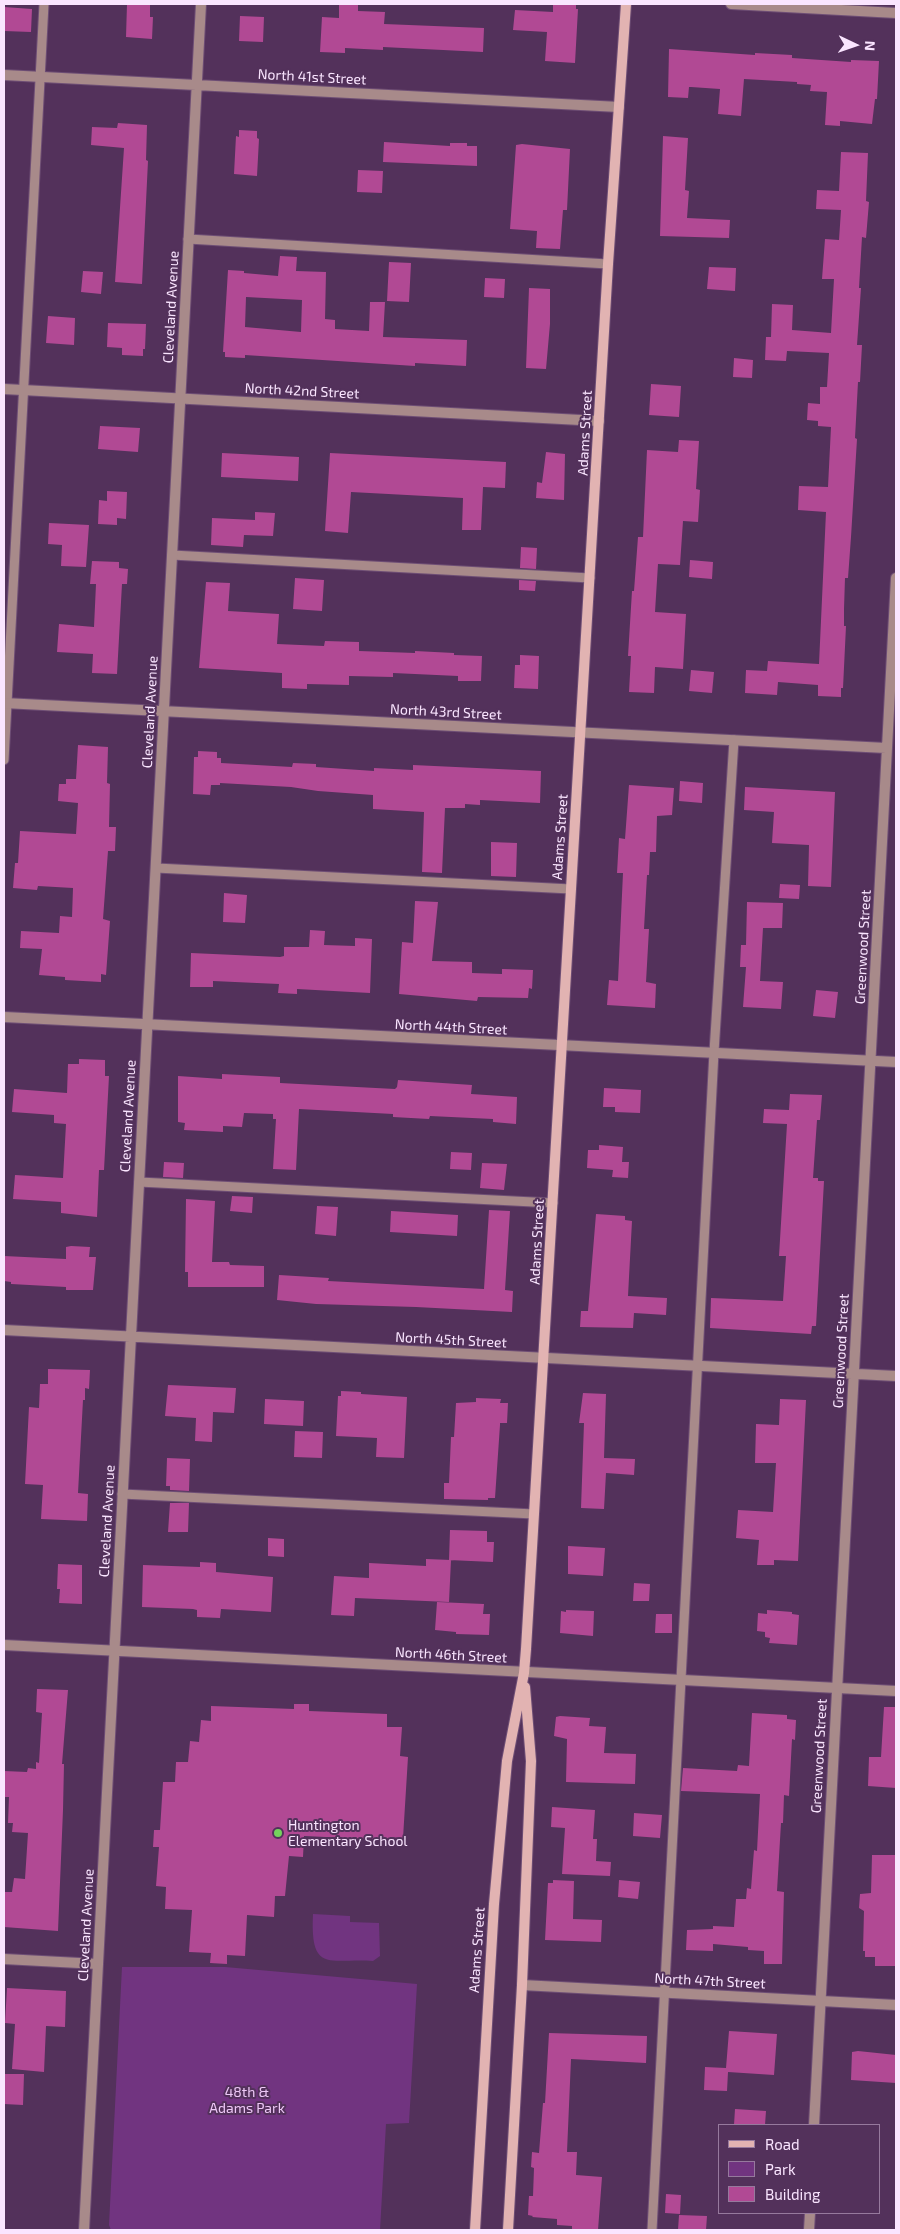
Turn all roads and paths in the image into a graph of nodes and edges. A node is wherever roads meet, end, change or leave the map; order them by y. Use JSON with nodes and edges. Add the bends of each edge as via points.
{"nodes":[{"id":1,"x":44,"y":4,"type":"edge"},
{"id":2,"x":200,"y":4,"type":"edge"},
{"id":3,"x":626,"y":4,"type":"edge"},
{"id":4,"x":731,"y":4,"type":"edge"},
{"id":5,"x":896,"y":13,"type":"edge"},
{"id":6,"x":4,"y":75,"type":"edge"},
{"id":7,"x":40,"y":77,"type":"junction"},
{"id":8,"x":197,"y":85,"type":"junction"},
{"id":9,"x":619,"y":107,"type":"junction"},
{"id":10,"x":188,"y":239,"type":"junction"},
{"id":11,"x":608,"y":264,"type":"junction"},
{"id":12,"x":4,"y":389,"type":"edge"},
{"id":13,"x":23,"y":390,"type":"junction"},
{"id":14,"x":180,"y":399,"type":"junction"},
{"id":15,"x":599,"y":421,"type":"junction"},
{"id":16,"x":172,"y":555,"type":"junction"},
{"id":17,"x":590,"y":578,"type":"junction"},
{"id":18,"x":896,"y":578,"type":"edge"},
{"id":19,"x":5,"y":703,"type":"edge"},
{"id":20,"x":164,"y":711,"type":"junction"},
{"id":21,"x":892,"y":719,"type":"edge"},
{"id":22,"x":581,"y":733,"type":"junction"},
{"id":23,"x":734,"y":740,"type":"junction"},
{"id":24,"x":886,"y":748,"type":"junction"},
{"id":25,"x":4,"y":760,"type":"edge"},
{"id":26,"x":156,"y":868,"type":"junction"},
{"id":27,"x":571,"y":889,"type":"junction"},
{"id":28,"x":4,"y":1017,"type":"edge"},
{"id":29,"x":147,"y":1025,"type":"junction"},
{"id":30,"x":562,"y":1046,"type":"junction"},
{"id":31,"x":714,"y":1052,"type":"junction"},
{"id":32,"x":871,"y":1061,"type":"junction"},
{"id":33,"x":896,"y":1062,"type":"edge"},
{"id":34,"x":139,"y":1182,"type":"junction"},
{"id":35,"x":553,"y":1203,"type":"junction"},
{"id":36,"x":4,"y":1330,"type":"edge"},
{"id":37,"x":131,"y":1337,"type":"junction"},
{"id":38,"x":544,"y":1359,"type":"junction"},
{"id":39,"x":698,"y":1365,"type":"junction"},
{"id":40,"x":854,"y":1374,"type":"junction"},
{"id":41,"x":896,"y":1376,"type":"edge"},
{"id":42,"x":122,"y":1494,"type":"junction"},
{"id":43,"x":534,"y":1514,"type":"junction"},
{"id":44,"x":4,"y":1646,"type":"edge"},
{"id":45,"x":114,"y":1651,"type":"junction"},
{"id":46,"x":524,"y":1673,"type":"junction"},
{"id":47,"x":682,"y":1679,"type":"junction"},
{"id":48,"x":836,"y":1687,"type":"junction"},
{"id":49,"x":896,"y":1691,"type":"edge"},
{"id":50,"x":4,"y":1959,"type":"edge"},
{"id":51,"x":98,"y":1964,"type":"junction"},
{"id":52,"x":522,"y":1985,"type":"junction"},
{"id":53,"x":665,"y":1992,"type":"junction"},
{"id":54,"x":821,"y":2001,"type":"junction"},
{"id":55,"x":896,"y":2005,"type":"edge"},
{"id":56,"x":814,"y":2124,"type":"edge"},
{"id":57,"x":810,"y":2214,"type":"edge"},
{"id":58,"x":84,"y":2230,"type":"edge"},
{"id":59,"x":475,"y":2230,"type":"edge"},
{"id":60,"x":508,"y":2230,"type":"edge"},
{"id":61,"x":652,"y":2230,"type":"edge"},
{"id":62,"x":809,"y":2230,"type":"edge"}],
"edges":[{"from":1,"to":7,"type":"lane"},
{"from":2,"to":8,"type":"street","name":"Cleveland Avenue"},
{"from":3,"to":9,"type":"main road","name":"Adams Street"},
{"from":4,"to":5,"type":"street"},
{"from":6,"to":7,"type":"street","name":"North 41st Street"},
{"from":7,"to":8,"type":"street","name":"North 41st Street"},
{"from":7,"to":13,"type":"lane"},
{"from":8,"to":9,"type":"street","name":"North 41st Street"},
{"from":8,"to":10,"type":"street","name":"Cleveland Avenue"},
{"from":9,"to":11,"type":"main road","name":"Adams Street"},
{"from":10,"to":11,"type":"lane"},
{"from":10,"to":14,"type":"street","name":"Cleveland Avenue"},
{"from":11,"to":15,"type":"main road","name":"Adams Street"},
{"from":12,"to":13,"type":"street","name":"North 42nd Street"},
{"from":13,"to":14,"type":"street","name":"North 42nd Street"},
{"from":13,"to":19,"type":"lane"},
{"from":14,"to":15,"type":"street","name":"North 42nd Street"},
{"from":14,"to":16,"type":"street","name":"Cleveland Avenue"},
{"from":15,"to":17,"type":"main road","name":"Adams Street"},
{"from":16,"to":17,"type":"lane"},
{"from":16,"to":20,"type":"street","name":"Cleveland Avenue"},
{"from":17,"to":22,"type":"main road","name":"Adams Street"},
{"from":18,"to":21,"type":"street","name":"Greenwood Street"},
{"from":19,"to":20,"type":"street","name":"North 43rd Street"},
{"from":19,"to":25,"type":"lane"},
{"from":20,"to":22,"type":"street","name":"North 43rd Street"},
{"from":20,"to":26,"type":"street","name":"Cleveland Avenue"},
{"from":21,"to":24,"type":"street","name":"Greenwood Street"},
{"from":22,"to":23,"type":"street","name":"North 43rd Street"},
{"from":22,"to":27,"type":"main road","name":"Adams Street"},
{"from":23,"to":24,"type":"street","name":"North 43rd Street"},
{"from":23,"to":31,"type":"lane"},
{"from":24,"to":32,"type":"street","name":"Greenwood Street"},
{"from":26,"to":27,"type":"lane"},
{"from":26,"to":29,"type":"street","name":"Cleveland Avenue"},
{"from":27,"to":30,"type":"main road","name":"Adams Street"},
{"from":28,"to":29,"type":"street","name":"North 44th Street"},
{"from":29,"to":30,"type":"street","name":"North 44th Street"},
{"from":29,"to":34,"type":"street","name":"Cleveland Avenue"},
{"from":30,"to":31,"type":"street","name":"North 44th Street"},
{"from":30,"to":35,"type":"main road","name":"Adams Street"},
{"from":31,"to":32,"type":"street","name":"North 44th Street"},
{"from":31,"to":39,"type":"lane"},
{"from":32,"to":33,"type":"street","name":"North 44th Street"},
{"from":32,"to":40,"type":"street","name":"Greenwood Street"},
{"from":34,"to":35,"type":"lane"},
{"from":34,"to":37,"type":"street","name":"Cleveland Avenue"},
{"from":35,"to":38,"type":"main road","name":"Adams Street"},
{"from":36,"to":37,"type":"street","name":"North 45th Street"},
{"from":37,"to":38,"type":"street","name":"North 45th Street"},
{"from":37,"to":42,"type":"street","name":"Cleveland Avenue"},
{"from":38,"to":39,"type":"street","name":"North 45th Street"},
{"from":38,"to":43,"type":"main road","name":"Adams Street"},
{"from":39,"to":40,"type":"street","name":"North 45th Street"},
{"from":39,"to":47,"type":"lane"},
{"from":40,"to":41,"type":"street","name":"North 45th Street"},
{"from":40,"to":48,"type":"street","name":"Greenwood Street"},
{"from":42,"to":43,"type":"lane"},
{"from":42,"to":45,"type":"street","name":"Cleveland Avenue"},
{"from":43,"to":46,"type":"main road","name":"Adams Street"},
{"from":44,"to":45,"type":"street","name":"North 46th Street"},
{"from":45,"to":46,"type":"street","name":"North 46th Street"},
{"from":45,"to":51,"type":"street","name":"Cleveland Avenue"},
{"from":46,"to":47,"type":"street","name":"North 46th Street"},
{"from":46,"to":52,"type":"main road","name":"Adams Street","via":[[531,1761]]},
{"from":46,"to":59,"type":"main road","name":"Adams Street","via":[[507,1761],[494,1904]]},
{"from":47,"to":48,"type":"street","name":"North 46th Street"},
{"from":47,"to":53,"type":"lane"},
{"from":48,"to":49,"type":"street","name":"North 46th Street"},
{"from":48,"to":54,"type":"street","name":"Greenwood Street"},
{"from":50,"to":51,"type":"street"},
{"from":51,"to":58,"type":"street","name":"Cleveland Avenue"},
{"from":52,"to":53,"type":"street","name":"North 47th Street"},
{"from":52,"to":60,"type":"main road","name":"Adams Street"},
{"from":53,"to":54,"type":"street","name":"North 47th Street"},
{"from":53,"to":61,"type":"lane"},
{"from":54,"to":55,"type":"street","name":"North 47th Street"},
{"from":54,"to":56,"type":"street","name":"Greenwood Street"},
{"from":57,"to":62,"type":"street"}]}
